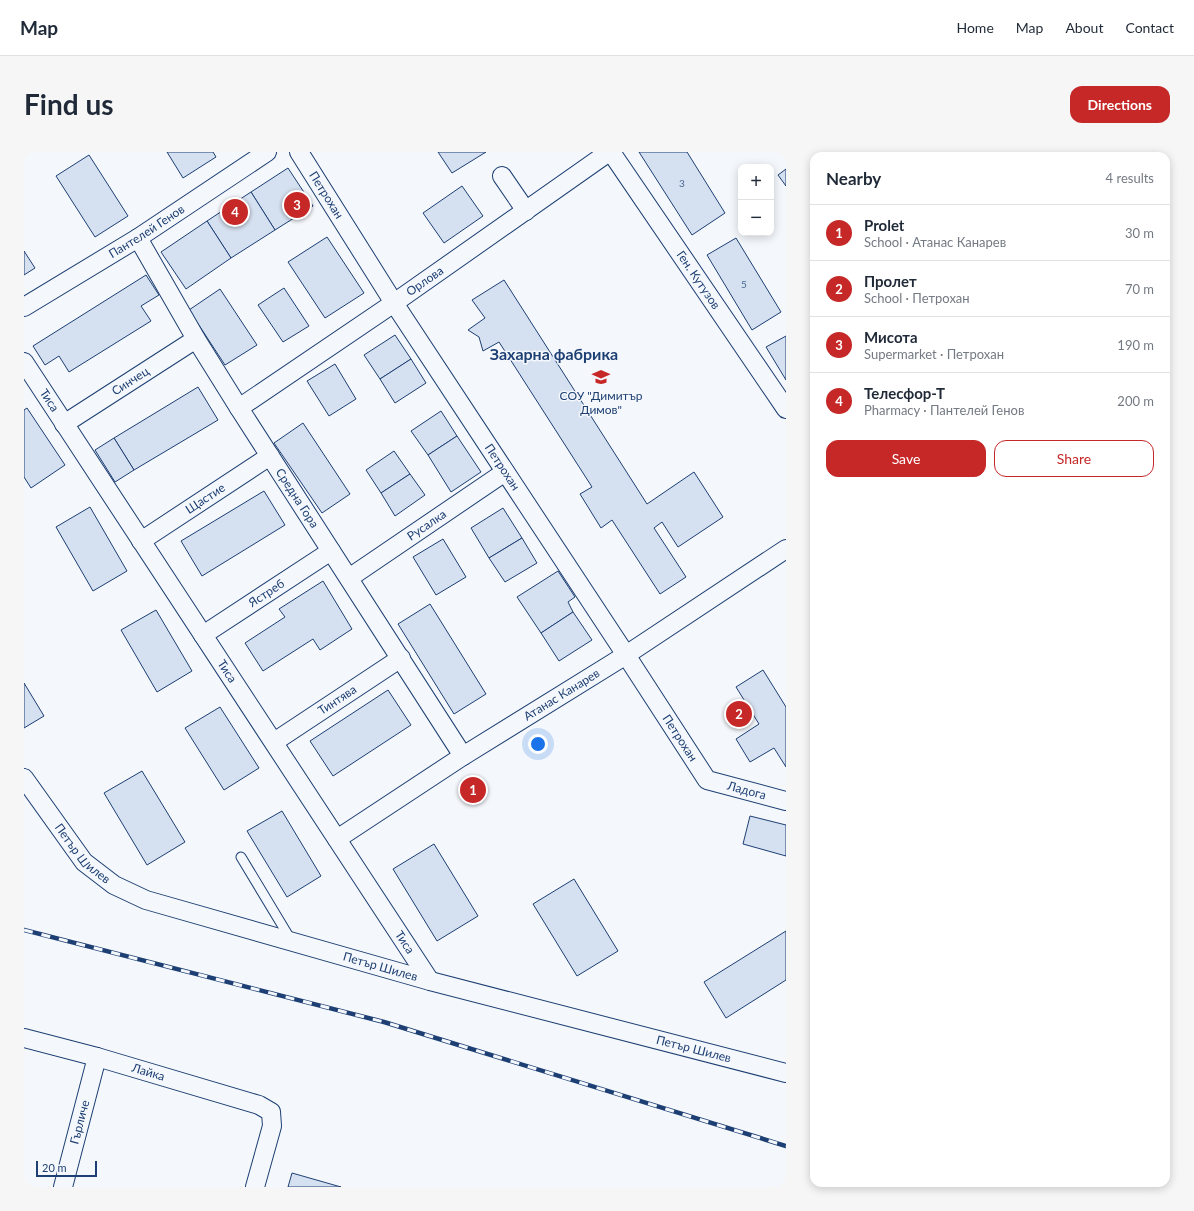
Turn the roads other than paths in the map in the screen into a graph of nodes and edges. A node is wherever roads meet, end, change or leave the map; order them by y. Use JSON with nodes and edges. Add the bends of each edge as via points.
{"nodes":[{"id":1,"x":299,"y":152,"type":"edge"},
{"id":2,"x":610,"y":152,"type":"edge"},
{"id":3,"x":258,"y":154,"type":"edge"},
{"id":4,"x":502,"y":176,"type":"dead end"},
{"id":5,"x":526,"y":211,"type":"junction"},
{"id":6,"x":138,"y":238,"type":"junction"},
{"id":7,"x":394,"y":304,"type":"junction"},
{"id":8,"x":24,"y":307,"type":"edge"},
{"id":9,"x":196,"y":339,"type":"junction"},
{"id":10,"x":24,"y":362,"type":"edge"},
{"id":11,"x":239,"y":408,"type":"junction"},
{"id":12,"x":786,"y":409,"type":"edge"},
{"id":13,"x":64,"y":424,"type":"junction"},
{"id":14,"x":270,"y":456,"type":"junction"},
{"id":15,"x":505,"y":472,"type":"junction"},
{"id":16,"x":141,"y":541,"type":"junction"},
{"id":17,"x":786,"y":549,"type":"edge"},
{"id":18,"x":331,"y":551,"type":"junction"},
{"id":19,"x":349,"y":578,"type":"junction"},
{"id":20,"x":203,"y":635,"type":"junction"},
{"id":21,"x":626,"y":654,"type":"junction"},
{"id":22,"x":401,"y":658,"type":"junction"},
{"id":23,"x":274,"y":742,"type":"junction"},
{"id":24,"x":463,"y":756,"type":"junction"},
{"id":25,"x":24,"y":778,"type":"edge"},
{"id":26,"x":707,"y":780,"type":"joint"},
{"id":27,"x":786,"y":801,"type":"edge"},
{"id":28,"x":337,"y":839,"type":"junction"},
{"id":29,"x":241,"y":858,"type":"dead end"},
{"id":30,"x":291,"y":941,"type":"junction"},
{"id":31,"x":430,"y":981,"type":"junction"},
{"id":32,"x":24,"y":1038,"type":"edge"},
{"id":33,"x":97,"y":1056,"type":"junction"},
{"id":34,"x":786,"y":1073,"type":"edge"},
{"id":35,"x":63,"y":1187,"type":"edge"},
{"id":36,"x":255,"y":1187,"type":"edge"}],
"edges":[{"from":1,"to":7,"type":"street","name":"Петрохан"},
{"from":2,"to":5,"type":"street","name":"Орлова"},
{"from":2,"to":12,"type":"street","name":"Ген. Кутузов"},
{"from":3,"to":6,"type":"street","name":"Пантелей Генов"},
{"from":4,"to":5,"type":"street"},
{"from":5,"to":7,"type":"street","name":"Орлова"},
{"from":6,"to":8,"type":"street","name":"Пантелей Генов"},
{"from":6,"to":9,"type":"street","name":"Средна Гора"},
{"from":7,"to":11,"type":"street","name":"Орлова"},
{"from":7,"to":15,"type":"street","name":"Петрохан"},
{"from":9,"to":11,"type":"street","name":"Средна Гора"},
{"from":9,"to":13,"type":"street","name":"Синчец"},
{"from":10,"to":13,"type":"street","name":"Тиса"},
{"from":11,"to":14,"type":"street","name":"Средна Гора"},
{"from":13,"to":16,"type":"street","name":"Тиса"},
{"from":14,"to":16,"type":"street","name":"Щастие"},
{"from":14,"to":18,"type":"street","name":"Средна Гора"},
{"from":15,"to":19,"type":"street","name":"Русалка"},
{"from":15,"to":21,"type":"street","name":"Петрохан"},
{"from":16,"to":20,"type":"street","name":"Тиса"},
{"from":17,"to":21,"type":"street","name":"Атанас Канарев"},
{"from":18,"to":19,"type":"street","name":"Средна Гора"},
{"from":18,"to":20,"type":"street","name":"Ястреб"},
{"from":19,"to":22,"type":"street","name":"Средна Гора"},
{"from":20,"to":23,"type":"street","name":"Тиса"},
{"from":21,"to":24,"type":"street","name":"Атанас Канарев"},
{"from":21,"to":26,"type":"street","name":"Петрохан"},
{"from":22,"to":23,"type":"street","name":"Тинтява"},
{"from":22,"to":24,"type":"street","name":"Средна Гора"},
{"from":23,"to":28,"type":"street","name":"Тиса"},
{"from":24,"to":28,"type":"street","name":"Атанас Канарев"},
{"from":25,"to":30,"type":"street","name":"Петър Шилев","via":[[84,862],[114,885],[146,900]]},
{"from":26,"to":27,"type":"street","name":"Ладога"},
{"from":28,"to":31,"type":"street","name":"Тиса"},
{"from":29,"to":30,"type":"lane"},
{"from":30,"to":31,"type":"street","name":"Петър Шилев"},
{"from":31,"to":34,"type":"street","name":"Петър Шилев"},
{"from":32,"to":33,"type":"street","name":"Лайка"},
{"from":33,"to":35,"type":"street","name":"Гърличе"},
{"from":33,"to":36,"type":"street","name":"Лайка","via":[[259,1104],[270,1112],[272,1126]]}]}
